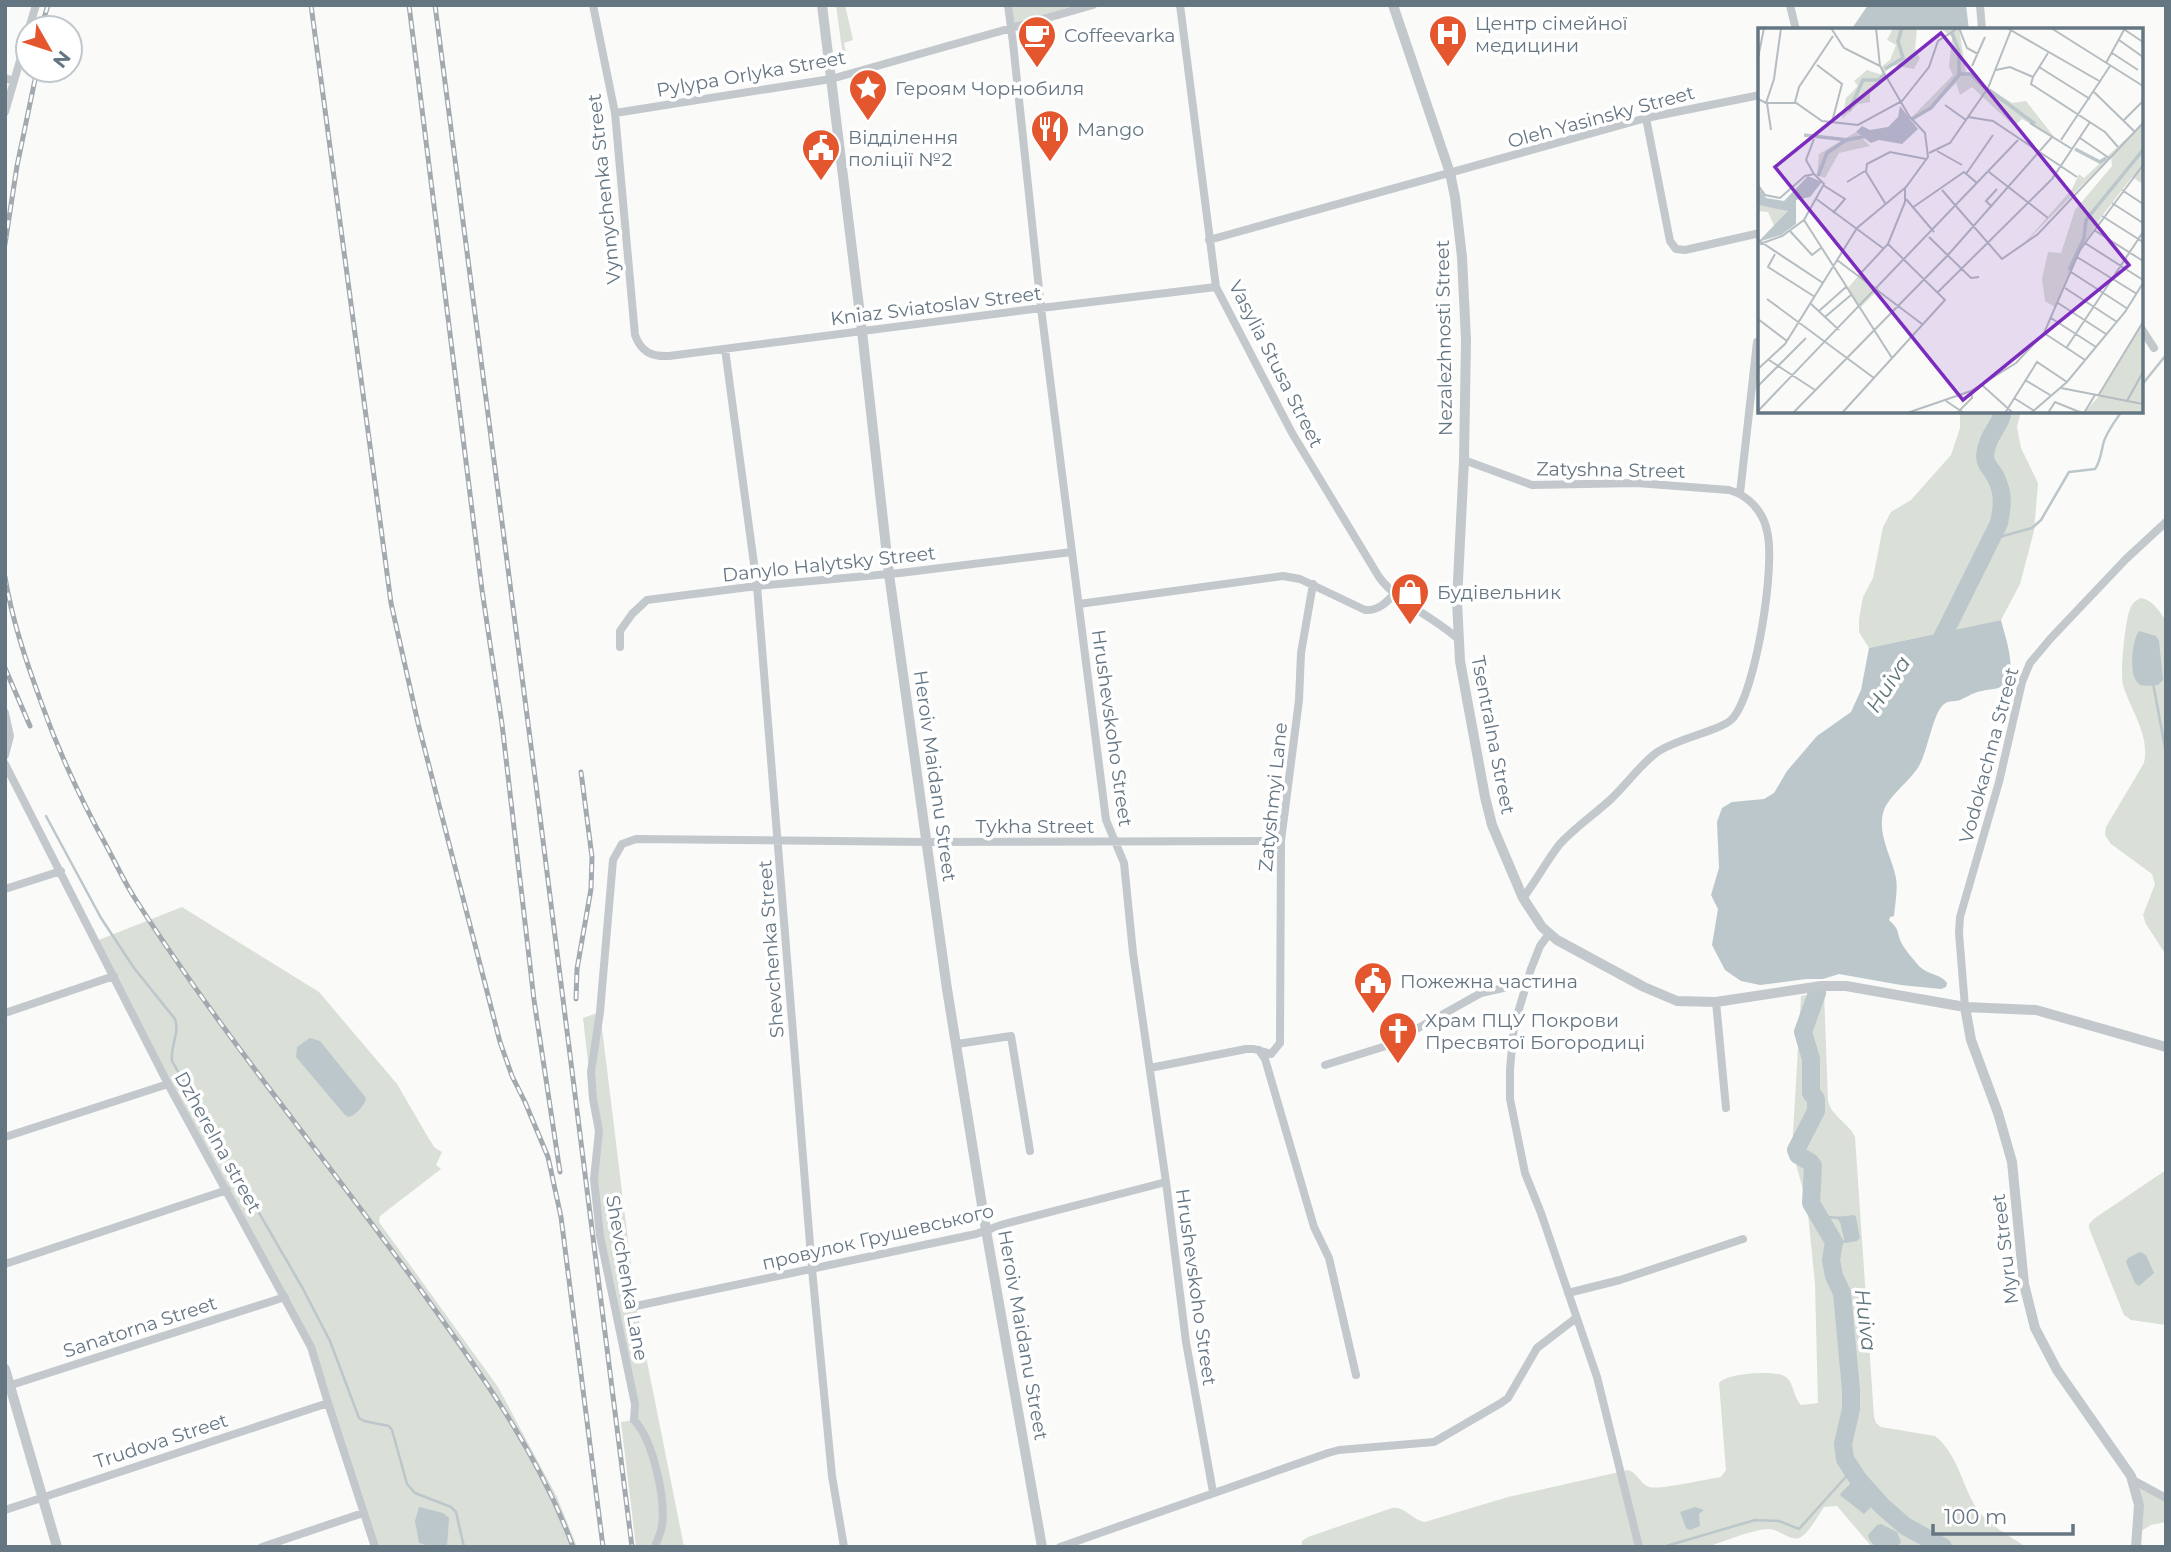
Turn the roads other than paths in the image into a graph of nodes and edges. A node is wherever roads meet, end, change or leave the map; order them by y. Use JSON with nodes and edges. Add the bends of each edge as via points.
{"nodes":[{"id":1,"x":593,"y":5,"type":"edge"},
{"id":2,"x":822,"y":5,"type":"edge"},
{"id":3,"x":1007,"y":5,"type":"edge"},
{"id":4,"x":1093,"y":5,"type":"edge"},
{"id":5,"x":1180,"y":5,"type":"edge"},
{"id":6,"x":1393,"y":5,"type":"edge"},
{"id":7,"x":1790,"y":5,"type":"edge"},
{"id":8,"x":1980,"y":5,"type":"edge"},
{"id":9,"x":1011,"y":28,"type":"junction"},
{"id":10,"x":1796,"y":28,"type":"edge"},
{"id":11,"x":1982,"y":28,"type":"edge"},
{"id":12,"x":10,"y":79,"type":"edge"},
{"id":13,"x":831,"y":79,"type":"junction"},
{"id":14,"x":1758,"y":94,"type":"edge"},
{"id":15,"x":5,"y":112,"type":"edge"},
{"id":16,"x":615,"y":113,"type":"junction"},
{"id":17,"x":1646,"y":118,"type":"junction"},
{"id":18,"x":1450,"y":173,"type":"junction"},
{"id":19,"x":1758,"y":233,"type":"edge"},
{"id":20,"x":1209,"y":240,"type":"junction"},
{"id":21,"x":1216,"y":287,"type":"junction"},
{"id":22,"x":1041,"y":308,"type":"junction"},
{"id":23,"x":862,"y":331,"type":"junction"},
{"id":24,"x":2143,"y":331,"type":"edge"},
{"id":25,"x":1757,"y":342,"type":"dead end"},
{"id":26,"x":2154,"y":348,"type":"dead end"},
{"id":27,"x":726,"y":349,"type":"junction"},
{"id":28,"x":660,"y":356,"type":"joint"},
{"id":29,"x":1464,"y":460,"type":"junction"},
{"id":30,"x":1740,"y":493,"type":"junction"},
{"id":31,"x":2165,"y":524,"type":"edge"},
{"id":32,"x":1072,"y":552,"type":"junction"},
{"id":33,"x":889,"y":574,"type":"junction"},
{"id":34,"x":1312,"y":584,"type":"junction"},
{"id":35,"x":757,"y":586,"type":"junction"},
{"id":36,"x":1394,"y":594,"type":"junction"},
{"id":37,"x":1079,"y":604,"type":"junction"},
{"id":38,"x":1458,"y":639,"type":"junction"},
{"id":39,"x":620,"y":647,"type":"dead end"},
{"id":40,"x":5,"y":713,"type":"edge"},
{"id":41,"x":5,"y":755,"type":"edge"},
{"id":42,"x":5,"y":764,"type":"edge"},
{"id":43,"x":779,"y":840,"type":"junction"},
{"id":44,"x":1281,"y":841,"type":"junction"},
{"id":45,"x":927,"y":842,"type":"junction"},
{"id":46,"x":1115,"y":842,"type":"junction"},
{"id":47,"x":622,"y":844,"type":"joint"},
{"id":48,"x":61,"y":871,"type":"junction"},
{"id":49,"x":5,"y":889,"type":"edge"},
{"id":50,"x":1523,"y":898,"type":"junction"},
{"id":51,"x":1549,"y":934,"type":"junction"},
{"id":52,"x":114,"y":976,"type":"junction"},
{"id":53,"x":1526,"y":983,"type":"junction"},
{"id":54,"x":1716,"y":1002,"type":"junction"},
{"id":55,"x":1965,"y":1007,"type":"junction"},
{"id":56,"x":5,"y":1013,"type":"edge"},
{"id":57,"x":957,"y":1044,"type":"junction"},
{"id":58,"x":2166,"y":1047,"type":"edge"},
{"id":59,"x":1259,"y":1050,"type":"junction"},
{"id":60,"x":1325,"y":1065,"type":"dead end"},
{"id":61,"x":1150,"y":1068,"type":"junction"},
{"id":62,"x":168,"y":1084,"type":"junction"},
{"id":63,"x":1726,"y":1108,"type":"dead end"},
{"id":64,"x":5,"y":1137,"type":"edge"},
{"id":65,"x":1030,"y":1151,"type":"dead end"},
{"id":66,"x":1166,"y":1182,"type":"junction"},
{"id":67,"x":227,"y":1190,"type":"junction"},
{"id":68,"x":986,"y":1230,"type":"junction"},
{"id":69,"x":1743,"y":1240,"type":"dead end"},
{"id":70,"x":5,"y":1264,"type":"edge"},
{"id":71,"x":813,"y":1269,"type":"junction"},
{"id":72,"x":1568,"y":1293,"type":"junction"},
{"id":73,"x":285,"y":1297,"type":"junction"},
{"id":74,"x":636,"y":1306,"type":"dead end"},
{"id":75,"x":1576,"y":1318,"type":"junction"},
{"id":76,"x":5,"y":1369,"type":"edge"},
{"id":77,"x":1356,"y":1375,"type":"dead end"},
{"id":78,"x":8,"y":1386,"type":"edge"},
{"id":79,"x":328,"y":1403,"type":"junction"},
{"id":80,"x":2133,"y":1480,"type":"junction"},
{"id":81,"x":1213,"y":1492,"type":"junction"},
{"id":82,"x":42,"y":1497,"type":"junction"},
{"id":83,"x":2166,"y":1498,"type":"edge"},
{"id":84,"x":5,"y":1510,"type":"edge"},
{"id":85,"x":363,"y":1513,"type":"junction"},
{"id":86,"x":57,"y":1547,"type":"edge"},
{"id":87,"x":262,"y":1547,"type":"edge"},
{"id":88,"x":375,"y":1547,"type":"edge"},
{"id":89,"x":655,"y":1547,"type":"edge"},
{"id":90,"x":844,"y":1547,"type":"edge"},
{"id":91,"x":1042,"y":1547,"type":"edge"},
{"id":92,"x":1060,"y":1547,"type":"edge"},
{"id":93,"x":1639,"y":1547,"type":"edge"},
{"id":94,"x":2136,"y":1547,"type":"edge"}],
"edges":[{"from":1,"to":16,"type":"street","name":"Vynnychenka Street"},
{"from":2,"to":13,"type":"street","name":"Heroiv Maidanu Street"},
{"from":3,"to":9,"type":"street","name":"Hrushevskoho Street"},
{"from":4,"to":9,"type":"street","name":"Pylypa Orlyka Street"},
{"from":5,"to":20,"type":"street","name":"Vasylia Stusa Street"},
{"from":6,"to":18,"type":"street","name":"Nezalezhnosti Street"},
{"from":7,"to":10,"type":"street"},
{"from":8,"to":11,"type":"street"},
{"from":9,"to":13,"type":"street","name":"Pylypa Orlyka Street"},
{"from":9,"to":22,"type":"street","name":"Hrushevskoho Street"},
{"from":12,"to":15,"type":"street"},
{"from":13,"to":16,"type":"street","name":"Pylypa Orlyka Street"},
{"from":13,"to":23,"type":"street","name":"Heroiv Maidanu Street"},
{"from":14,"to":17,"type":"street","name":"Oleh Yasinsky Street"},
{"from":16,"to":28,"type":"street","name":"Vynnychenka Street","via":[[635,335],[643,351]]},
{"from":17,"to":18,"type":"street","name":"Oleh Yasinsky Street"},
{"from":17,"to":19,"type":"street","via":[[1670,241],[1676,249]]},
{"from":18,"to":20,"type":"street","name":"Oleh Yasinsky Street"},
{"from":18,"to":29,"type":"street","name":"Nezalezhnosti Street","via":[[1464,302]]},
{"from":20,"to":21,"type":"street","name":"Vasylia Stusa Street"},
{"from":21,"to":22,"type":"street","name":"Kniaz Sviatoslav Street"},
{"from":21,"to":36,"type":"street","name":"Vasylia Stusa Street","via":[[1292,433],[1366,558]]},
{"from":22,"to":23,"type":"street","name":"Kniaz Sviatoslav Street"},
{"from":22,"to":32,"type":"street","name":"Hrushevskoho Street"},
{"from":23,"to":27,"type":"street","name":"Kniaz Sviatoslav Street"},
{"from":23,"to":33,"type":"street","name":"Heroiv Maidanu Street"},
{"from":24,"to":26,"type":"street"},
{"from":25,"to":30,"type":"street"},
{"from":27,"to":28,"type":"street","name":"Kniaz Sviatoslav Street"},
{"from":27,"to":35,"type":"street","name":"Shevchenka Street"},
{"from":29,"to":30,"type":"street","name":"Zatyshna Street","via":[[1532,485],[1637,483]]},
{"from":29,"to":38,"type":"street","name":"Nezalezhnosti Street"},
{"from":30,"to":50,"type":"street","via":[[1765,522],[1769,555],[1760,644],[1739,709],[1729,722],[1675,741],[1647,761],[1561,843]]},
{"from":31,"to":55,"type":"street","name":"Vodokachna Street","via":[[2051,638],[2030,663],[2022,682],[1960,917]]},
{"from":32,"to":33,"type":"street","name":"Danylo Halytsky Street"},
{"from":32,"to":37,"type":"street","name":"Hrushevskoho Street"},
{"from":33,"to":35,"type":"street","name":"Danylo Halytsky Street"},
{"from":33,"to":45,"type":"street","name":"Heroiv Maidanu Street"},
{"from":34,"to":36,"type":"street","via":[[1372,611]]},
{"from":34,"to":37,"type":"street","via":[[1283,576]]},
{"from":34,"to":44,"type":"street","name":"Zatyshmyi Lane"},
{"from":35,"to":39,"type":"street","name":"Danylo Halytsky Street","via":[[647,600],[620,631]]},
{"from":35,"to":43,"type":"street","name":"Shevchenka Street"},
{"from":36,"to":38,"type":"street","name":"Vasylia Stusa Street"},
{"from":37,"to":46,"type":"street","name":"Hrushevskoho Street","via":[[1106,820]]},
{"from":38,"to":50,"type":"street","name":"Tsentralna Street","via":[[1488,813]]},
{"from":40,"to":41,"type":"street","via":[[10,736]]},
{"from":42,"to":48,"type":"street","name":"Dzherelna street"},
{"from":43,"to":45,"type":"street","name":"Tykha Street"},
{"from":43,"to":47,"type":"street","name":"Tykha Street","via":[[636,839]]},
{"from":43,"to":71,"type":"street","name":"Shevchenka Street"},
{"from":44,"to":46,"type":"street","name":"Tykha Street"},
{"from":44,"to":59,"type":"street","name":"Zatyshmyi Lane","via":[[1280,1043],[1271,1054]]},
{"from":45,"to":46,"type":"street","name":"Tykha Street"},
{"from":45,"to":57,"type":"street","name":"Heroiv Maidanu Street"},
{"from":46,"to":61,"type":"street","name":"Hrushevskoho Street","via":[[1124,863]]},
{"from":47,"to":89,"type":"street","name":"Shevchenka Lane","via":[[613,860],[591,1072],[599,1131],[594,1179],[600,1236],[635,1404],[634,1420],[648,1440],[659,1482],[662,1524]]},
{"from":48,"to":49,"type":"street"},
{"from":48,"to":52,"type":"street","name":"Dzherelna street"},
{"from":50,"to":51,"type":"street","name":"Tsentralna Street"},
{"from":51,"to":53,"type":"street"},
{"from":51,"to":54,"type":"street","name":"Tsentralna Street","via":[[1667,998]]},
{"from":52,"to":56,"type":"street"},
{"from":52,"to":62,"type":"street","name":"Dzherelna street"},
{"from":53,"to":60,"type":"street","via":[[1481,993],[1386,1046]]},
{"from":53,"to":72,"type":"street","via":[[1514,1026],[1510,1099],[1525,1173]]},
{"from":54,"to":55,"type":"street","name":"Tsentralna Street","via":[[1834,985]]},
{"from":54,"to":63,"type":"street"},
{"from":55,"to":58,"type":"street","name":"Tsentralna Street","via":[[2036,1010]]},
{"from":55,"to":80,"type":"street","name":"Myru Street","via":[[1971,1040],[2010,1154],[2024,1284],[2035,1328],[2057,1370]]},
{"from":57,"to":65,"type":"street","via":[[1012,1036]]},
{"from":57,"to":68,"type":"street","name":"Heroiv Maidanu Street"},
{"from":59,"to":61,"type":"street"},
{"from":59,"to":77,"type":"street","via":[[1314,1227],[1329,1258]]},
{"from":61,"to":66,"type":"street","name":"Hrushevskoho Street"},
{"from":62,"to":64,"type":"street"},
{"from":62,"to":67,"type":"street","name":"Dzherelna street"},
{"from":66,"to":68,"type":"street","name":"провулок Грушевського"},
{"from":66,"to":81,"type":"street","name":"Hrushevskoho Street","via":[[1186,1342]]},
{"from":67,"to":70,"type":"street"},
{"from":67,"to":73,"type":"street","name":"Dzherelna street"},
{"from":68,"to":71,"type":"street","name":"провулок Грушевського"},
{"from":68,"to":91,"type":"street","name":"Heroiv Maidanu Street"},
{"from":69,"to":72,"type":"street"},
{"from":71,"to":74,"type":"street","name":"провулок Грушевського"},
{"from":71,"to":90,"type":"street","name":"Shevchenka Street","via":[[832,1476]]},
{"from":72,"to":75,"type":"street"},
{"from":73,"to":78,"type":"street","name":"Sanatorna Street"},
{"from":73,"to":79,"type":"street","name":"Dzherelna street","via":[[311,1347]]},
{"from":75,"to":81,"type":"street","via":[[1538,1348],[1508,1398],[1442,1438],[1425,1444],[1339,1450]]},
{"from":75,"to":93,"type":"street","via":[[1597,1377]]},
{"from":76,"to":78,"type":"street"},
{"from":78,"to":82,"type":"street"},
{"from":79,"to":82,"type":"street","name":"Trudova Street"},
{"from":79,"to":85,"type":"street","name":"Dzherelna street"},
{"from":80,"to":83,"type":"street"},
{"from":80,"to":94,"type":"street","name":"Myru Street","via":[[2139,1505]]},
{"from":81,"to":92,"type":"street"},
{"from":82,"to":84,"type":"street","name":"Trudova Street"},
{"from":82,"to":86,"type":"street"},
{"from":85,"to":87,"type":"street"},
{"from":85,"to":88,"type":"street","name":"Dzherelna street"}]}
